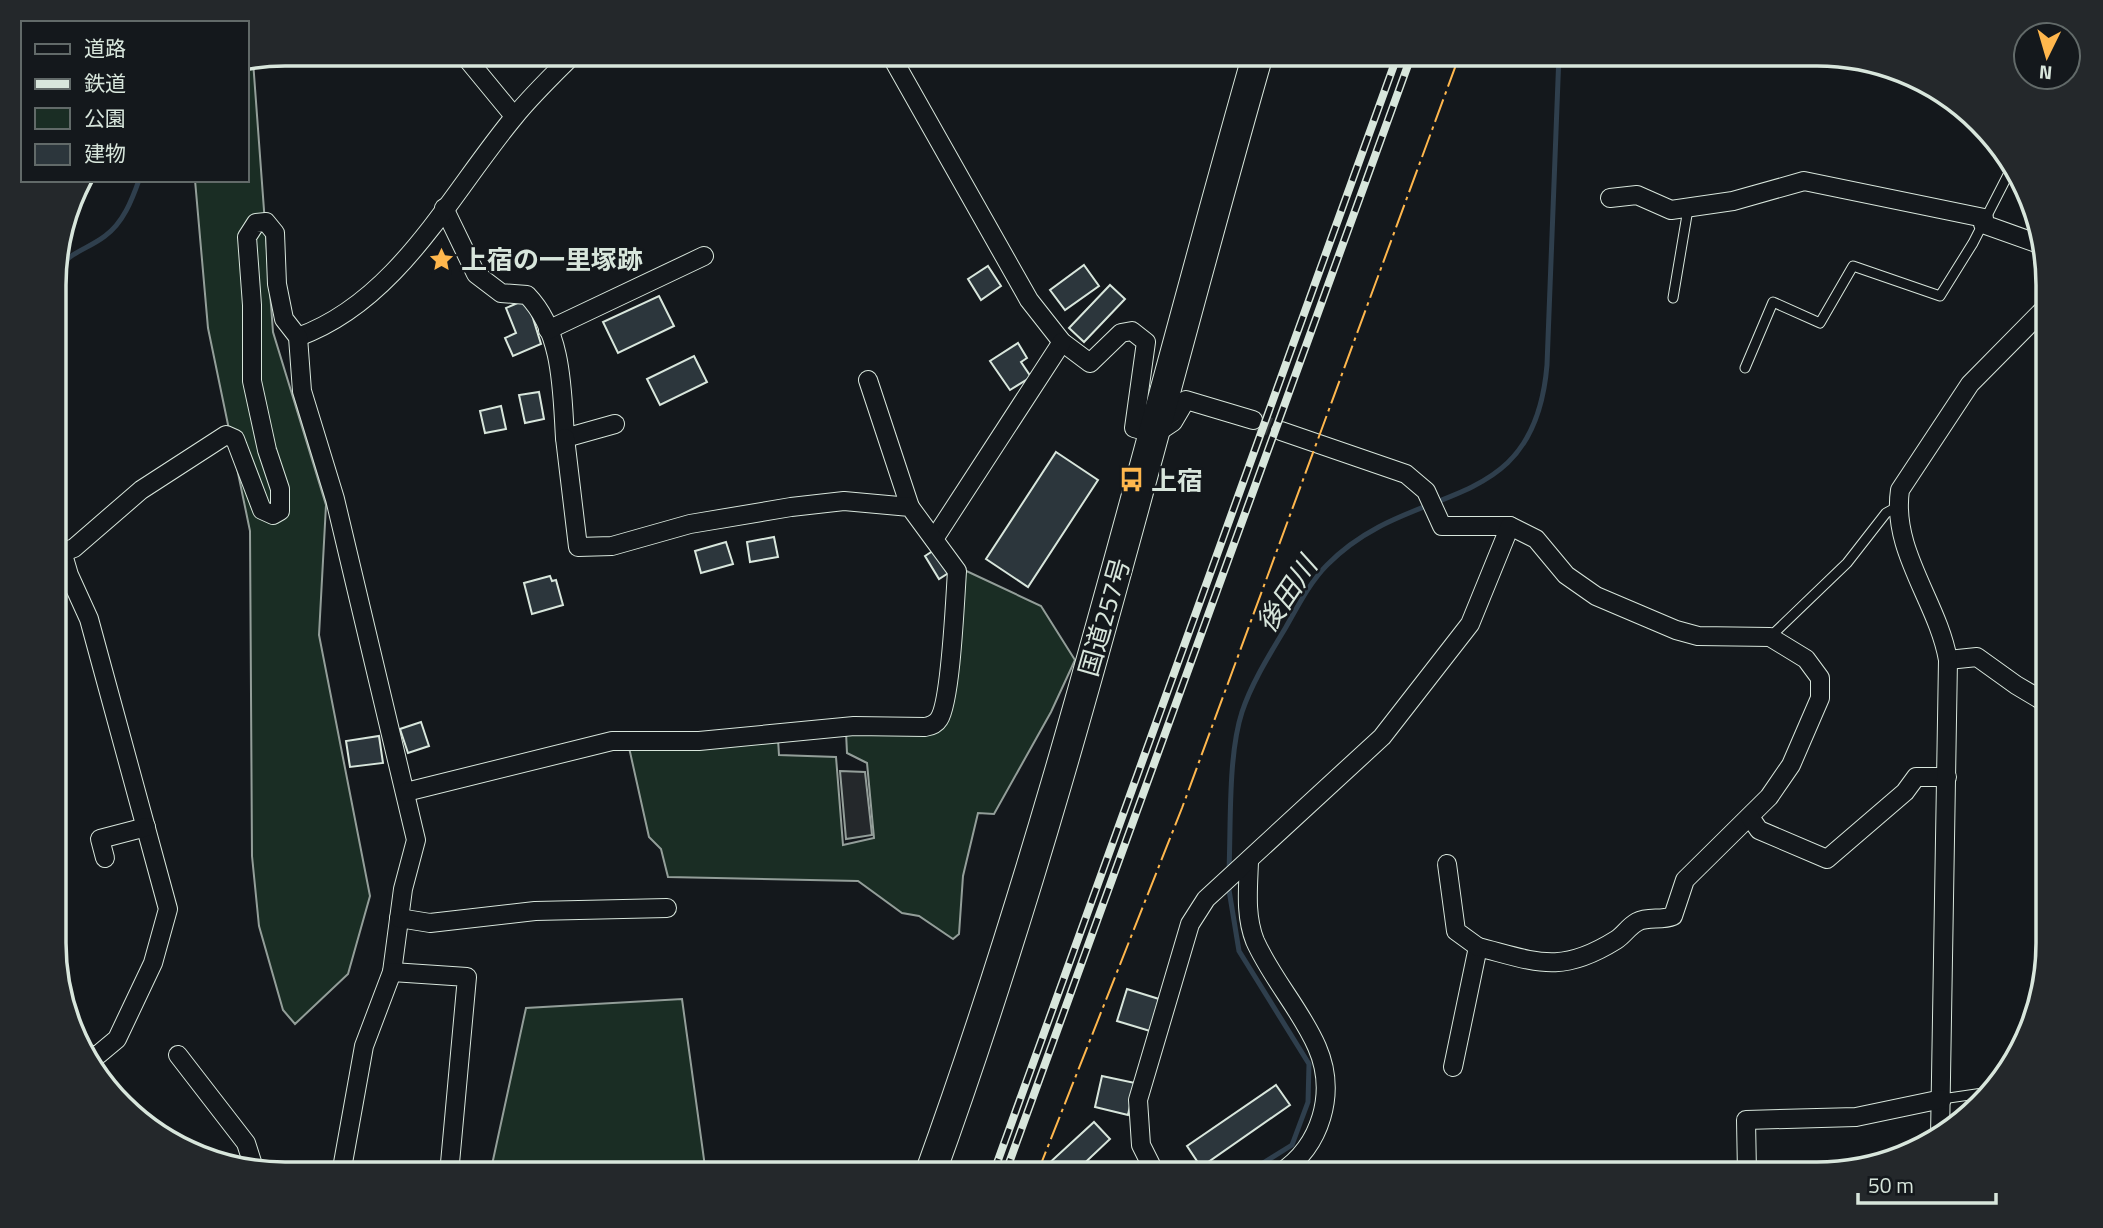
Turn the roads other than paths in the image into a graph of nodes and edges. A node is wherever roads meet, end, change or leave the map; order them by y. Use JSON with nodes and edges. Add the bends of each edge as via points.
{"nodes":[{"id":1,"x":1255,"y":66,"type":"edge"},
{"id":2,"x":474,"y":67,"type":"edge"},
{"id":3,"x":562,"y":67,"type":"edge"},
{"id":4,"x":897,"y":67,"type":"edge"},
{"id":5,"x":514,"y":116,"type":"junction"},
{"id":6,"x":2007,"y":176,"type":"edge"},
{"id":7,"x":1610,"y":198,"type":"dead end"},
{"id":8,"x":444,"y":208,"type":"junction"},
{"id":9,"x":1688,"y":209,"type":"junction"},
{"id":10,"x":1983,"y":221,"type":"junction"},
{"id":11,"x":2031,"y":241,"type":"edge"},
{"id":12,"x":704,"y":256,"type":"dead end"},
{"id":13,"x":1673,"y":298,"type":"dead end"},
{"id":14,"x":2036,"y":317,"type":"edge"},
{"id":15,"x":548,"y":330,"type":"junction"},
{"id":16,"x":298,"y":337,"type":"junction"},
{"id":17,"x":1062,"y":342,"type":"junction"},
{"id":18,"x":1745,"y":368,"type":"dead end"},
{"id":19,"x":868,"y":380,"type":"dead end"},
{"id":20,"x":1254,"y":420,"type":"tunnel mouth"},
{"id":21,"x":615,"y":424,"type":"dead end"},
{"id":22,"x":1281,"y":431,"type":"tunnel mouth"},
{"id":23,"x":1155,"y":434,"type":"junction"},
{"id":24,"x":565,"y":438,"type":"junction"},
{"id":25,"x":910,"y":507,"type":"junction"},
{"id":26,"x":1898,"y":507,"type":"junction"},
{"id":27,"x":1510,"y":526,"type":"junction"},
{"id":28,"x":934,"y":539,"type":"junction"},
{"id":29,"x":66,"y":551,"type":"edge"},
{"id":30,"x":66,"y":568,"type":"edge"},
{"id":31,"x":1770,"y":637,"type":"junction"},
{"id":32,"x":1948,"y":660,"type":"junction"},
{"id":33,"x":2036,"y":697,"type":"edge"},
{"id":34,"x":1947,"y":777,"type":"junction"},
{"id":35,"x":406,"y":792,"type":"junction"},
{"id":36,"x":1750,"y":817,"type":"junction"},
{"id":37,"x":146,"y":827,"type":"junction"},
{"id":38,"x":105,"y":858,"type":"dead end"},
{"id":39,"x":1447,"y":864,"type":"dead end"},
{"id":40,"x":1246,"y":865,"type":"junction"},
{"id":41,"x":667,"y":908,"type":"dead end"},
{"id":42,"x":400,"y":918,"type":"junction"},
{"id":43,"x":1478,"y":947,"type":"junction"},
{"id":44,"x":392,"y":972,"type":"junction"},
{"id":45,"x":98,"y":1054,"type":"edge"},
{"id":46,"x":178,"y":1055,"type":"dead end"},
{"id":47,"x":1453,"y":1067,"type":"dead end"},
{"id":48,"x":1974,"y":1094,"type":"edge"},
{"id":49,"x":1942,"y":1099,"type":"junction"},
{"id":50,"x":1941,"y":1123,"type":"edge"},
{"id":51,"x":251,"y":1159,"type":"edge"},
{"id":52,"x":1149,"y":1161,"type":"edge"},
{"id":53,"x":1295,"y":1161,"type":"edge"},
{"id":54,"x":1747,"y":1161,"type":"edge"},
{"id":55,"x":343,"y":1162,"type":"edge"},
{"id":56,"x":450,"y":1162,"type":"edge"},
{"id":57,"x":934,"y":1162,"type":"edge"}],
"edges":[{"from":1,"to":23,"type":"highway","name":"国道257号"},
{"from":2,"to":5,"type":"street"},
{"from":3,"to":5,"type":"street"},
{"from":4,"to":17,"type":"street","via":[[1029,300]]},
{"from":5,"to":8,"type":"street"},
{"from":6,"to":10,"type":"lane"},
{"from":7,"to":9,"type":"street","via":[[1637,195],[1671,210]]},
{"from":8,"to":15,"type":"street","via":[[476,274],[501,293],[527,295]]},
{"from":8,"to":16,"type":"street","via":[[382,285],[347,314]]},
{"from":9,"to":10,"type":"street","via":[[1804,180]]},
{"from":9,"to":13,"type":"lane"},
{"from":10,"to":11,"type":"street"},
{"from":10,"to":18,"type":"lane","via":[[1940,296],[1853,266],[1820,323],[1773,302]]},
{"from":12,"to":15,"type":"street"},
{"from":14,"to":26,"type":"street","via":[[1970,384],[1900,490]]},
{"from":15,"to":24,"type":"street","via":[[556,349]]},
{"from":16,"to":29,"type":"street","via":[[284,319],[280,303],[275,233],[266,222],[257,223],[247,237],[252,381],[280,489],[280,511],[273,515],[262,510],[234,439],[226,435],[133,497]]},
{"from":16,"to":35,"type":"street","via":[[302,391],[335,499]]},
{"from":17,"to":23,"type":"street","via":[[1090,363],[1121,333],[1140,334],[1146,351],[1134,428]]},
{"from":17,"to":28,"type":"street"},
{"from":19,"to":25,"type":"street"},
{"from":20,"to":23,"type":"street","via":[[1186,400],[1173,422]]},
{"from":21,"to":24,"type":"street"},
{"from":22,"to":27,"type":"street","via":[[1406,474],[1426,491],[1442,526]]},
{"from":23,"to":57,"type":"highway","name":"国道257号","via":[[1054,794],[980,1033]]},
{"from":24,"to":25,"type":"street","via":[[578,547],[612,546],[690,524],[791,507],[844,501]]},
{"from":25,"to":28,"type":"street"},
{"from":26,"to":31,"type":"lane","via":[[1885,513],[1847,562]]},
{"from":26,"to":32,"type":"street","via":[[1905,543],[1945,639]]},
{"from":27,"to":31,"type":"street","via":[[1536,539],[1578,586],[1638,615],[1698,636]]},
{"from":27,"to":40,"type":"street","via":[[1470,624],[1382,737]]},
{"from":28,"to":35,"type":"street","via":[[957,570],[948,682],[941,716],[932,725],[854,726],[699,741],[612,741]]},
{"from":30,"to":37,"type":"street","via":[[89,619]]},
{"from":31,"to":36,"type":"street","via":[[1806,659],[1820,678],[1820,698],[1791,765]]},
{"from":32,"to":33,"type":"street","via":[[1977,657]]},
{"from":32,"to":34,"type":"street"},
{"from":34,"to":36,"type":"street","via":[[1916,777],[1905,792],[1827,859],[1759,830]]},
{"from":34,"to":49,"type":"street"},
{"from":35,"to":42,"type":"street","via":[[416,840]]},
{"from":36,"to":43,"type":"street","via":[[1685,880],[1673,916],[1637,922],[1595,952],[1560,964]]},
{"from":37,"to":38,"type":"street","via":[[100,839]]},
{"from":37,"to":45,"type":"street","via":[[168,909],[153,963],[117,1039]]},
{"from":39,"to":43,"type":"street","via":[[1456,931]]},
{"from":40,"to":52,"type":"street","via":[[1214,893],[1190,924],[1181,947],[1138,1100],[1141,1145]]},
{"from":40,"to":53,"type":"street","via":[[1247,912],[1255,939],[1317,1047],[1324,1073],[1326,1100],[1321,1124]]},
{"from":41,"to":42,"type":"street","via":[[535,911],[430,923]]},
{"from":42,"to":44,"type":"street"},
{"from":43,"to":47,"type":"street"},
{"from":44,"to":55,"type":"street","via":[[364,1046]]},
{"from":44,"to":56,"type":"street","via":[[467,977]]},
{"from":46,"to":51,"type":"street","via":[[246,1143]]},
{"from":48,"to":49,"type":"lane"},
{"from":49,"to":50,"type":"street"},
{"from":49,"to":54,"type":"street","via":[[1856,1117],[1746,1120]]}]}
